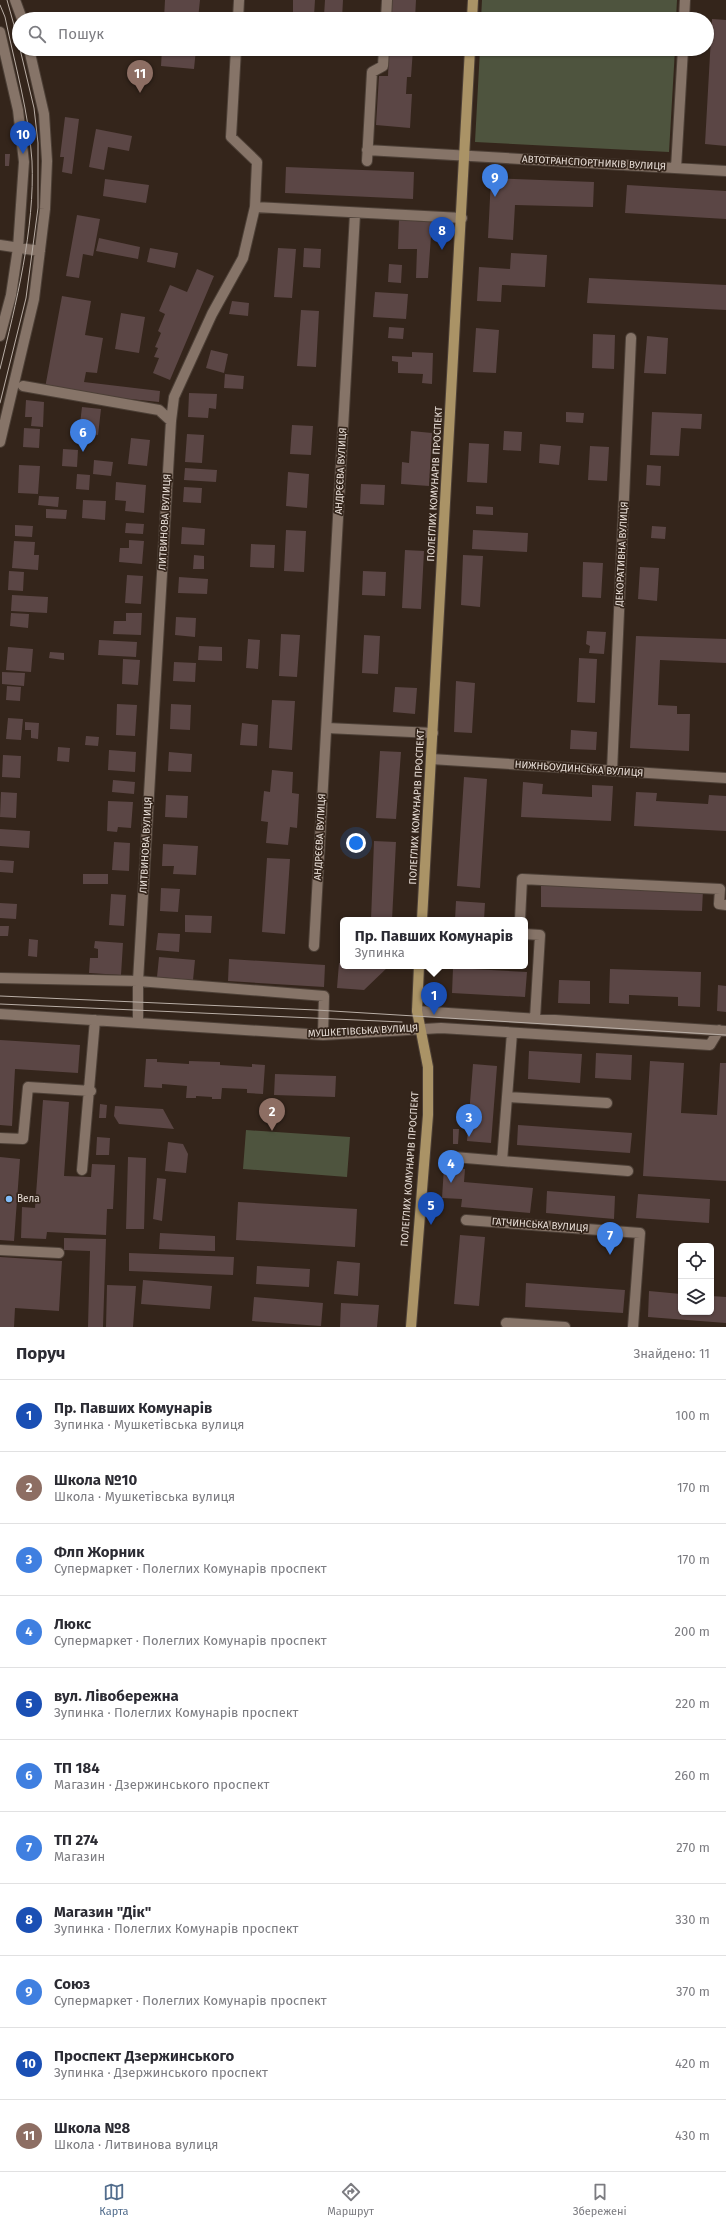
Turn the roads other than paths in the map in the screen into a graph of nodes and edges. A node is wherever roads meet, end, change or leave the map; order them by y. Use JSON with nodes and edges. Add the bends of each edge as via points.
{"nodes":[{"id":1,"x":15,"y":0,"type":"edge"},
{"id":2,"x":239,"y":0,"type":"edge"},
{"id":3,"x":387,"y":0,"type":"edge"},
{"id":4,"x":473,"y":0,"type":"edge"},
{"id":5,"x":685,"y":0,"type":"edge"},
{"id":6,"x":19,"y":12,"type":"edge"},
{"id":7,"x":238,"y":12,"type":"edge"},
{"id":8,"x":386,"y":12,"type":"edge"},
{"id":9,"x":472,"y":12,"type":"edge"},
{"id":10,"x":684,"y":12,"type":"edge"},
{"id":11,"x":0,"y":32,"type":"edge"},
{"id":12,"x":31,"y":56,"type":"edge"},
{"id":13,"x":236,"y":56,"type":"edge"},
{"id":14,"x":384,"y":56,"type":"edge"},
{"id":15,"x":470,"y":56,"type":"edge"},
{"id":16,"x":682,"y":56,"type":"edge"},
{"id":17,"x":367,"y":150,"type":"junction"},
{"id":18,"x":464,"y":157,"type":"junction"},
{"id":19,"x":367,"y":161,"type":"dead end"},
{"id":20,"x":676,"y":168,"type":"junction"},
{"id":21,"x":726,"y":171,"type":"edge"},
{"id":22,"x":255,"y":207,"type":"junction"},
{"id":23,"x":355,"y":214,"type":"junction"},
{"id":24,"x":462,"y":218,"type":"junction"},
{"id":25,"x":0,"y":245,"type":"edge"},
{"id":26,"x":18,"y":248,"type":"junction"},
{"id":27,"x":40,"y":251,"type":"junction"},
{"id":28,"x":0,"y":336,"type":"edge"},
{"id":29,"x":631,"y":338,"type":"dead end"},
{"id":30,"x":23,"y":386,"type":"dead end"},
{"id":31,"x":170,"y":421,"type":"junction"},
{"id":32,"x":0,"y":442,"type":"edge"},
{"id":33,"x":327,"y":728,"type":"junction"},
{"id":34,"x":433,"y":733,"type":"junction"},
{"id":35,"x":431,"y":759,"type":"junction"},
{"id":36,"x":612,"y":771,"type":"junction"},
{"id":37,"x":726,"y":778,"type":"edge"},
{"id":38,"x":726,"y":905,"type":"edge"},
{"id":39,"x":422,"y":917,"type":"edge"},
{"id":40,"x":520,"y":917,"type":"edge"},
{"id":41,"x":528,"y":934,"type":"edge"},
{"id":42,"x":314,"y":946,"type":"dead end"},
{"id":43,"x":419,"y":969,"type":"edge"},
{"id":44,"x":0,"y":978,"type":"edge"},
{"id":45,"x":138,"y":981,"type":"junction"},
{"id":46,"x":417,"y":1011,"type":"junction"},
{"id":47,"x":0,"y":1014,"type":"edge"},
{"id":48,"x":536,"y":1018,"type":"junction"},
{"id":49,"x":95,"y":1020,"type":"junction"},
{"id":50,"x":138,"y":1023,"type":"junction"},
{"id":51,"x":422,"y":1028,"type":"junction"},
{"id":52,"x":722,"y":1031,"type":"edge"},
{"id":53,"x":512,"y":1033,"type":"junction"},
{"id":54,"x":323,"y":1035,"type":"junction"},
{"id":55,"x":91,"y":1091,"type":"junction"},
{"id":56,"x":507,"y":1097,"type":"junction"},
{"id":57,"x":607,"y":1104,"type":"dead end"},
{"id":58,"x":0,"y":1138,"type":"edge"},
{"id":59,"x":454,"y":1157,"type":"dead end"},
{"id":60,"x":502,"y":1161,"type":"junction"},
{"id":61,"x":82,"y":1170,"type":"dead end"},
{"id":62,"x":628,"y":1171,"type":"dead end"},
{"id":63,"x":466,"y":1220,"type":"dead end"},
{"id":64,"x":0,"y":1250,"type":"edge"},
{"id":65,"x":59,"y":1253,"type":"dead end"},
{"id":66,"x":506,"y":1323,"type":"dead end"},
{"id":67,"x":411,"y":1327,"type":"edge"},
{"id":68,"x":565,"y":1327,"type":"edge"},
{"id":69,"x":634,"y":1327,"type":"edge"}],
"edges":[{"from":1,"to":6,"type":"street"},
{"from":2,"to":7,"type":"street"},
{"from":3,"to":8,"type":"street"},
{"from":4,"to":9,"type":"main road"},
{"from":5,"to":10,"type":"street"},
{"from":11,"to":26,"type":"street","via":[[18,110],[24,162]]},
{"from":12,"to":27,"type":"street","via":[[44,114],[47,161]]},
{"from":13,"to":22,"type":"street","name":"ЛИТВИНОВА ВУЛИЦЯ","via":[[231,137],[257,162]]},
{"from":14,"to":17,"type":"street","via":[[383,66],[372,72]]},
{"from":15,"to":18,"type":"main road","name":"ПОЛЕГЛИХ КОМУНАРІВ ПРОСПЕКТ"},
{"from":16,"to":20,"type":"street"},
{"from":17,"to":18,"type":"street","name":"АВТОТРАНСПОРТНИКІВ ВУЛИЦЯ"},
{"from":17,"to":19,"type":"street"},
{"from":18,"to":20,"type":"street","name":"АВТОТРАНСПОРТНИКІВ ВУЛИЦЯ"},
{"from":18,"to":24,"type":"main road","name":"ПОЛЕГЛИХ КОМУНАРІВ ПРОСПЕКТ"},
{"from":20,"to":21,"type":"street","name":"АВТОТРАНСПОРТНИКІВ ВУЛИЦЯ"},
{"from":22,"to":23,"type":"street"},
{"from":22,"to":31,"type":"street","name":"ЛИТВИНОВА ВУЛИЦЯ","via":[[243,258],[212,314],[174,396]]},
{"from":23,"to":24,"type":"street"},
{"from":23,"to":33,"type":"street","name":"АНДРЄЄВА ВУЛИЦЯ"},
{"from":24,"to":34,"type":"main road","name":"ПОЛЕГЛИХ КОМУНАРІВ ПРОСПЕКТ"},
{"from":25,"to":26,"type":"street"},
{"from":26,"to":27,"type":"street"},
{"from":26,"to":28,"type":"street","via":[[11,295]]},
{"from":27,"to":32,"type":"street","via":[[34,299]]},
{"from":29,"to":36,"type":"street","name":"ДЕКОРАТИВНА ВУЛИЦЯ"},
{"from":30,"to":31,"type":"street","via":[[159,410]]},
{"from":31,"to":45,"type":"street","name":"ЛИТВИНОВА ВУЛИЦЯ"},
{"from":33,"to":34,"type":"street"},
{"from":33,"to":42,"type":"street","name":"АНДРЄЄВА ВУЛИЦЯ"},
{"from":34,"to":35,"type":"main road","name":"ПОЛЕГЛИХ КОМУНАРІВ ПРОСПЕКТ"},
{"from":35,"to":36,"type":"street","name":"НИЖНЬОУДИНСЬКА ВУЛИЦЯ"},
{"from":35,"to":39,"type":"main road","name":"ПОЛЕГЛИХ КОМУНАРІВ ПРОСПЕКТ"},
{"from":36,"to":37,"type":"street","name":"НИЖНЬОУДИНСЬКА ВУЛИЦЯ"},
{"from":38,"to":40,"type":"street","via":[[719,904],[720,889],[522,879]]},
{"from":41,"to":48,"type":"street","via":[[540,935]]},
{"from":43,"to":46,"type":"main road","name":"ПОЛЕГЛИХ КОМУНАРІВ ПРОСПЕКТ"},
{"from":44,"to":45,"type":"street"},
{"from":45,"to":50,"type":"street","name":"ЛИТВИНОВА ВУЛИЦЯ"},
{"from":45,"to":54,"type":"street","via":[[324,996]]},
{"from":46,"to":48,"type":"street","name":"МУШКЕТІВСЬКА ВУЛИЦЯ"},
{"from":46,"to":51,"type":"main road","name":"ПОЛЕГЛИХ КОМУНАРІВ ПРОСПЕКТ"},
{"from":47,"to":49,"type":"street","name":"МУШКЕТІВСЬКА ВУЛИЦЯ"},
{"from":48,"to":52,"type":"street","name":"МУШКЕТІВСЬКА ВУЛИЦЯ"},
{"from":49,"to":50,"type":"street","name":"МУШКЕТІВСЬКА ВУЛИЦЯ"},
{"from":49,"to":55,"type":"street"},
{"from":50,"to":54,"type":"street","name":"МУШКЕТІВСЬКА ВУЛИЦЯ"},
{"from":51,"to":53,"type":"street","name":"МУШКЕТІВСЬКА ВУЛИЦЯ"},
{"from":51,"to":54,"type":"street","name":"МУШКЕТІВСЬКА ВУЛИЦЯ"},
{"from":51,"to":67,"type":"main road","name":"ПОЛЕГЛИХ КОМУНАРІВ ПРОСПЕКТ","via":[[428,1067],[428,1115]]},
{"from":52,"to":53,"type":"street","name":"МУШКЕТІВСЬКА ВУЛИЦЯ","via":[[710,1045]]},
{"from":53,"to":56,"type":"street"},
{"from":55,"to":58,"type":"street","via":[[28,1087],[23,1139]]},
{"from":55,"to":61,"type":"street"},
{"from":56,"to":57,"type":"street"},
{"from":56,"to":60,"type":"street"},
{"from":59,"to":60,"type":"street"},
{"from":60,"to":62,"type":"street"},
{"from":63,"to":69,"type":"street","name":"ГАТЧИНСЬКА ВУЛИЦЯ","via":[[640,1233]]},
{"from":64,"to":65,"type":"street"},
{"from":66,"to":68,"type":"street"}]}
